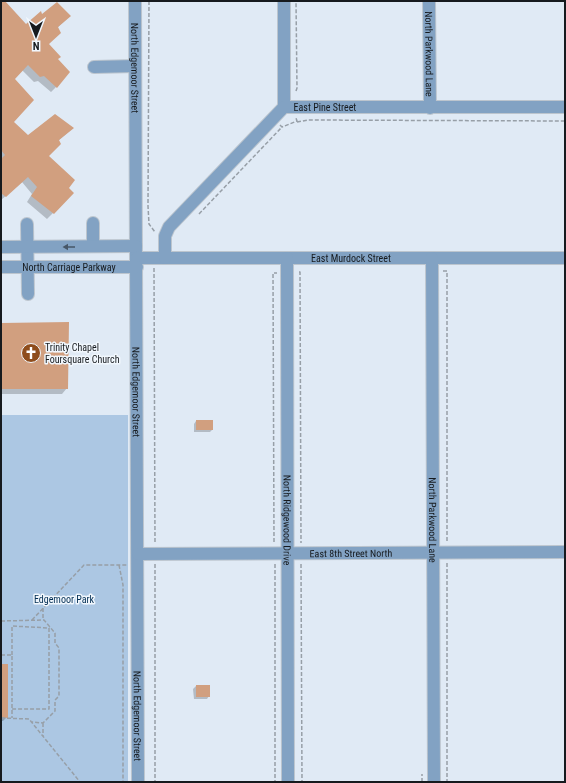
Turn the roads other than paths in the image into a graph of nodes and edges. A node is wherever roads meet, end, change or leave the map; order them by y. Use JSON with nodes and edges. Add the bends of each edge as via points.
{"nodes":[{"id":1,"x":135,"y":1,"type":"edge"},
{"id":2,"x":284,"y":1,"type":"edge"},
{"id":3,"x":429,"y":1,"type":"edge"},
{"id":4,"x":135,"y":66,"type":"junction"},
{"id":5,"x":94,"y":67,"type":"dead end"},
{"id":6,"x":284,"y":107,"type":"junction"},
{"id":7,"x":565,"y":107,"type":"edge"},
{"id":8,"x":430,"y":108,"type":"junction"},
{"id":9,"x":93,"y":223,"type":"dead end"},
{"id":10,"x":27,"y":224,"type":"dead end"},
{"id":11,"x":93,"y":246,"type":"junction"},
{"id":12,"x":1,"y":247,"type":"edge"},
{"id":13,"x":28,"y":247,"type":"junction"},
{"id":14,"x":137,"y":257,"type":"junction"},
{"id":15,"x":160,"y":258,"type":"junction"},
{"id":16,"x":287,"y":258,"type":"junction"},
{"id":17,"x":432,"y":258,"type":"junction"},
{"id":18,"x":565,"y":258,"type":"edge"},
{"id":19,"x":1,"y":267,"type":"edge"},
{"id":20,"x":28,"y":267,"type":"junction"},
{"id":21,"x":28,"y":294,"type":"dead end"},
{"id":22,"x":565,"y":552,"type":"edge"},
{"id":23,"x":288,"y":553,"type":"junction"},
{"id":24,"x":433,"y":553,"type":"junction"},
{"id":25,"x":138,"y":560,"type":"junction"},
{"id":26,"x":138,"y":782,"type":"edge"},
{"id":27,"x":288,"y":782,"type":"edge"},
{"id":28,"x":434,"y":782,"type":"edge"}],
"edges":[{"from":1,"to":4,"type":"street","name":"North Edgemoor Street"},
{"from":2,"to":6,"type":"street"},
{"from":3,"to":8,"type":"street","name":"North Parkwood Lane"},
{"from":4,"to":5,"type":"street"},
{"from":4,"to":14,"type":"street","name":"North Edgemoor Street"},
{"from":6,"to":8,"type":"street","name":"East Pine Street"},
{"from":6,"to":15,"type":"street","name":"East Pine Street","via":[[168,227]]},
{"from":7,"to":8,"type":"street","name":"East Pine Street"},
{"from":9,"to":11,"type":"street"},
{"from":10,"to":13,"type":"street"},
{"from":11,"to":13,"type":"street","name":"North Carriage Parkway","one_way":true},
{"from":11,"to":14,"type":"street","name":"North Carriage Parkway"},
{"from":12,"to":13,"type":"street","name":"North Carriage Parkway"},
{"from":13,"to":20,"type":"street"},
{"from":14,"to":15,"type":"street","name":"East Murdock Street"},
{"from":14,"to":20,"type":"street","name":"North Carriage Parkway"},
{"from":14,"to":25,"type":"street","name":"North Edgemoor Street"},
{"from":15,"to":16,"type":"street","name":"East Murdock Street"},
{"from":16,"to":17,"type":"street","name":"East Murdock Street"},
{"from":16,"to":23,"type":"street","name":"North Ridgewood Drive"},
{"from":17,"to":18,"type":"street","name":"East Murdock Street"},
{"from":17,"to":24,"type":"street","name":"North Parkwood Lane"},
{"from":19,"to":20,"type":"street","name":"North Carriage Parkway"},
{"from":20,"to":21,"type":"street"},
{"from":22,"to":24,"type":"street","name":"East 8th Street North"},
{"from":23,"to":24,"type":"street","name":"East 8th Street North"},
{"from":23,"to":25,"type":"street","name":"East 8th Street North"},
{"from":23,"to":27,"type":"street","name":"North Ridgewood Drive"},
{"from":24,"to":28,"type":"street","name":"North Parkwood Lane"},
{"from":25,"to":26,"type":"street","name":"North Edgemoor Street"}]}
